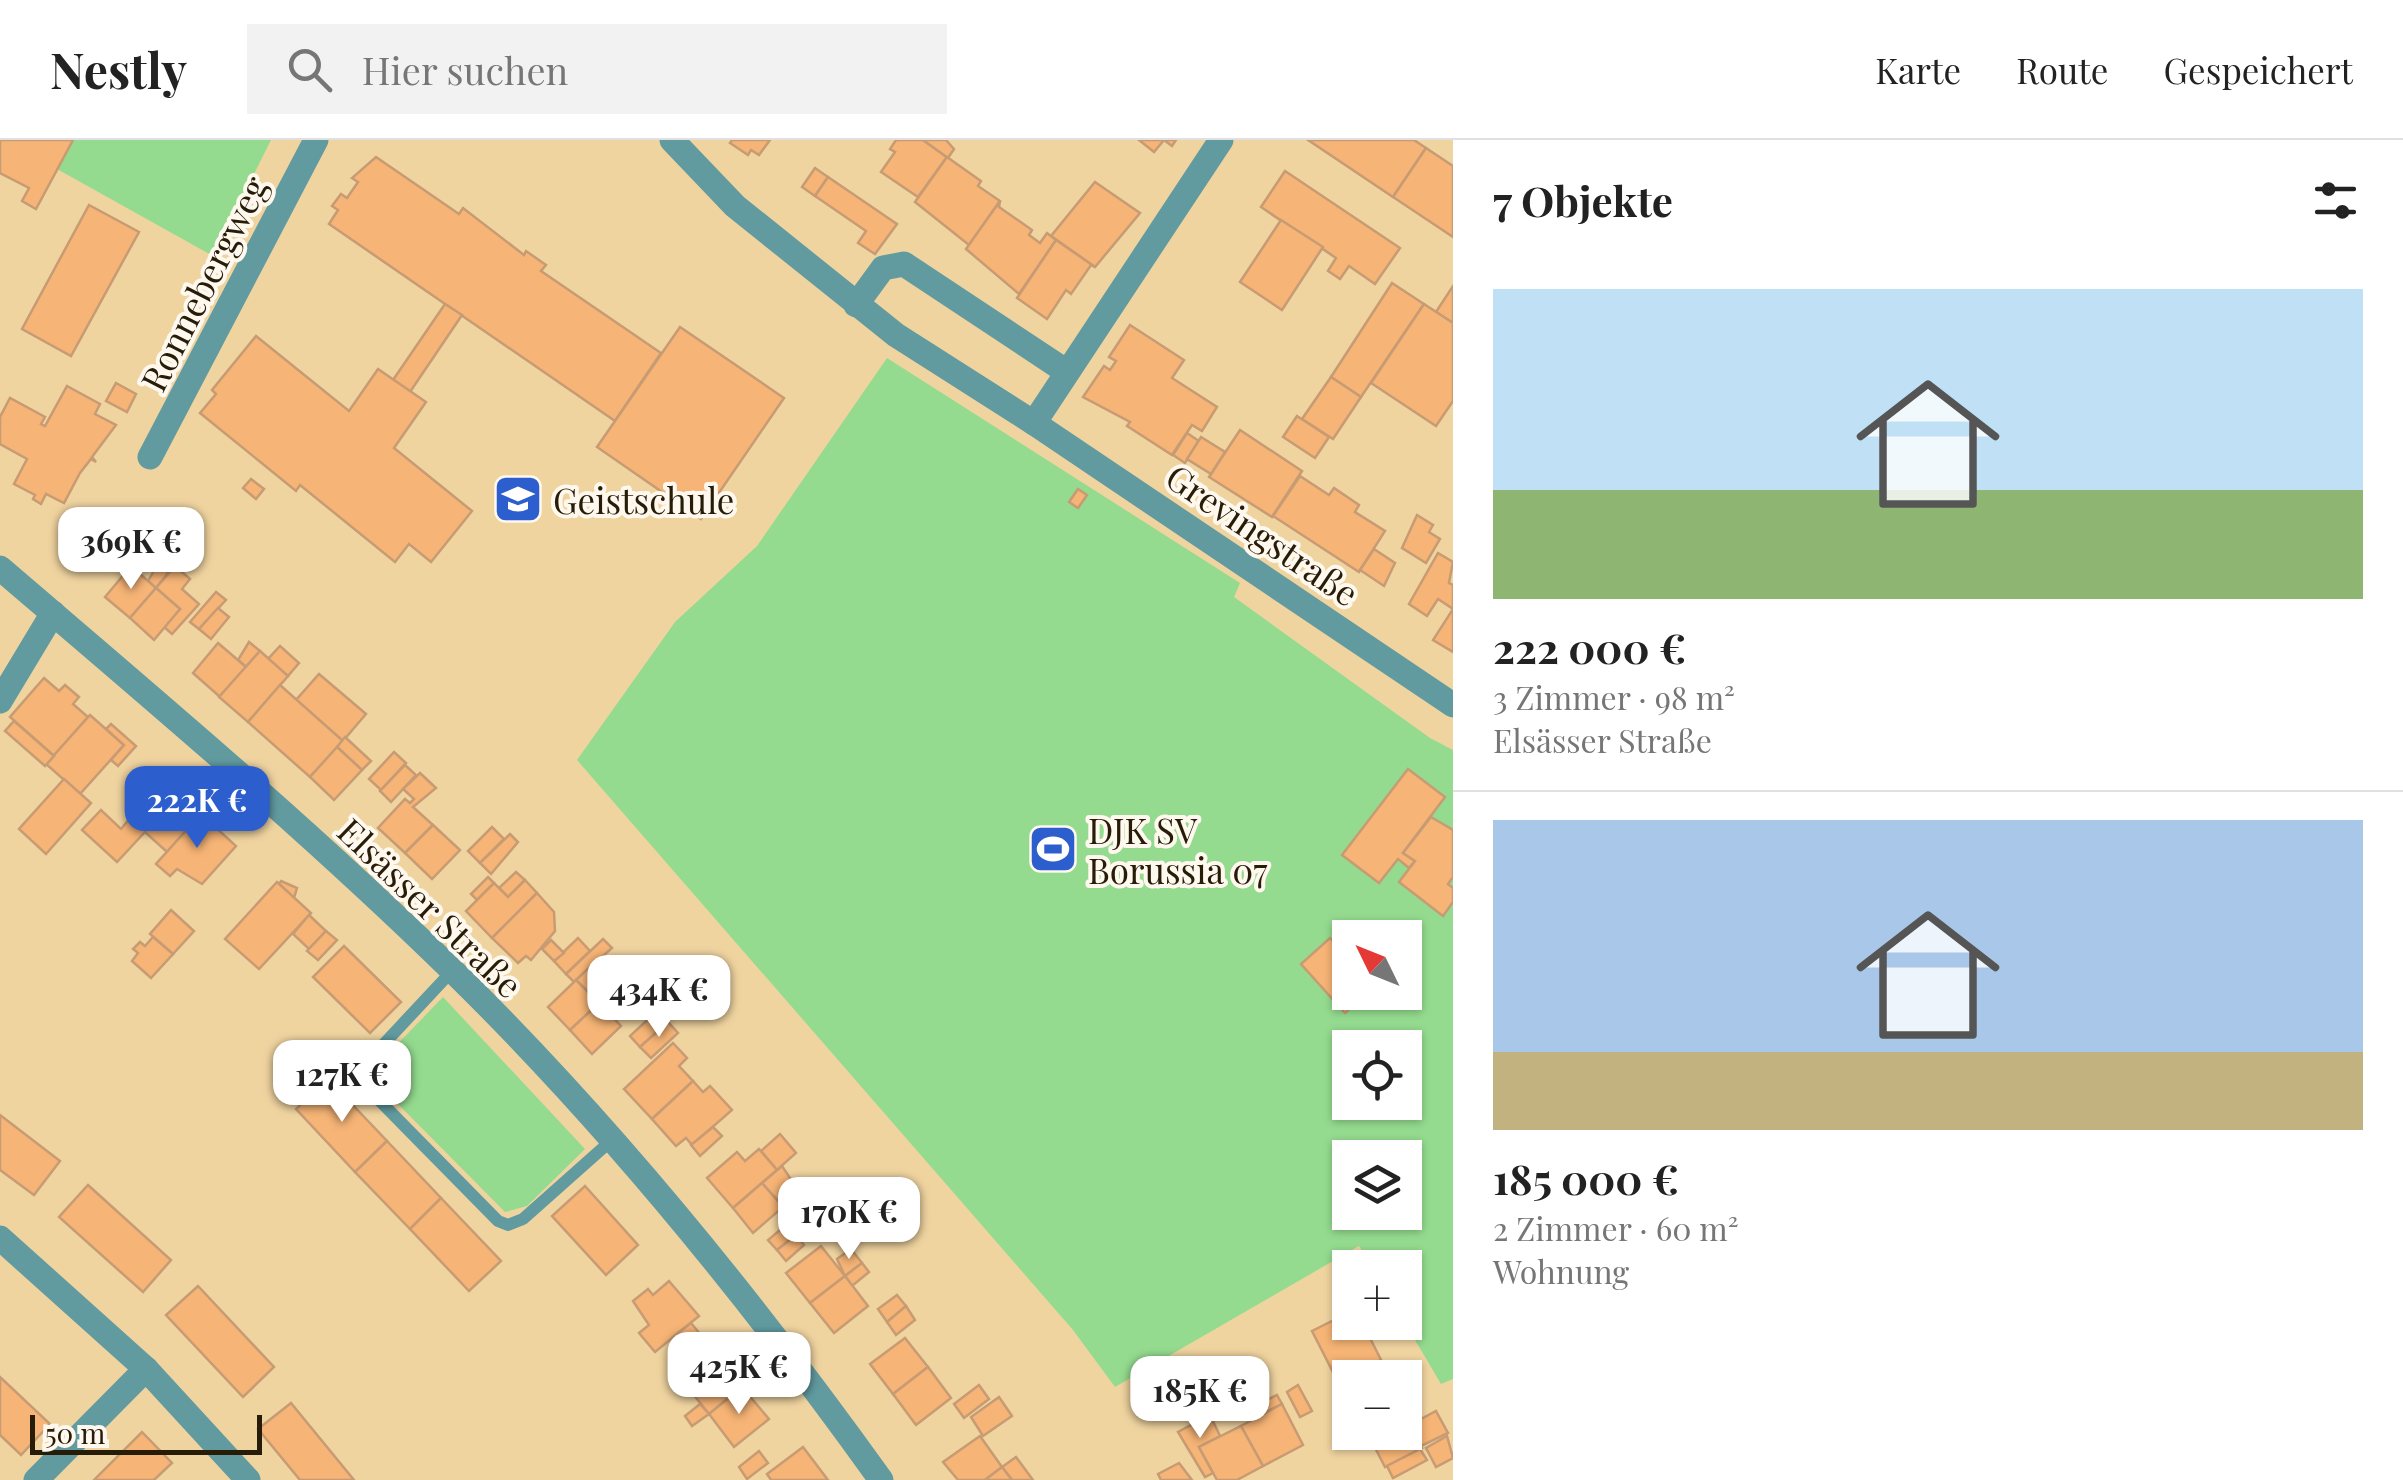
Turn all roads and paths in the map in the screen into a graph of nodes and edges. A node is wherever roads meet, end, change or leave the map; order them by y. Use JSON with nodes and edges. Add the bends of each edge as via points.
{"nodes":[{"id":1,"x":316,"y":140,"type":"edge"},
{"id":2,"x":672,"y":140,"type":"edge"},
{"id":3,"x":1220,"y":140,"type":"edge"},
{"id":4,"x":856,"y":304,"type":"junction"},
{"id":5,"x":1066,"y":372,"type":"junction"},
{"id":6,"x":1034,"y":423,"type":"junction"},
{"id":7,"x":150,"y":457,"type":"dead end"},
{"id":8,"x":0,"y":568,"type":"edge"},
{"id":9,"x":53,"y":614,"type":"junction"},
{"id":10,"x":0,"y":701,"type":"edge"},
{"id":11,"x":1453,"y":704,"type":"edge"},
{"id":12,"x":452,"y":971,"type":"junction"},
{"id":13,"x":613,"y":1139,"type":"junction"},
{"id":14,"x":0,"y":1238,"type":"edge"},
{"id":15,"x":146,"y":1370,"type":"junction"},
{"id":16,"x":36,"y":1480,"type":"edge"},
{"id":17,"x":248,"y":1480,"type":"edge"},
{"id":18,"x":882,"y":1480,"type":"edge"}],
"edges":[{"from":1,"to":7,"type":"street","name":"Ronnebergweg"},
{"from":2,"to":4,"type":"street","name":"Grevingstraße","via":[[736,206]]},
{"from":3,"to":5,"type":"street"},
{"from":4,"to":5,"type":"street","via":[[883,268],[904,264]]},
{"from":4,"to":6,"type":"street","name":"Grevingstraße"},
{"from":5,"to":6,"type":"street"},
{"from":6,"to":11,"type":"street","name":"Grevingstraße"},
{"from":8,"to":9,"type":"street","name":"Elsässer Straße"},
{"from":9,"to":10,"type":"street"},
{"from":9,"to":12,"type":"street","name":"Elsässer Straße"},
{"from":12,"to":13,"type":"street","name":"Elsässer Straße"},
{"from":12,"to":13,"type":"lane","via":[[367,1062],[371,1092],[508,1225]]},
{"from":13,"to":18,"type":"street","name":"Elsässer Straße","via":[[816,1388]]},
{"from":14,"to":15,"type":"street"},
{"from":15,"to":16,"type":"street"},
{"from":15,"to":17,"type":"street"}]}
